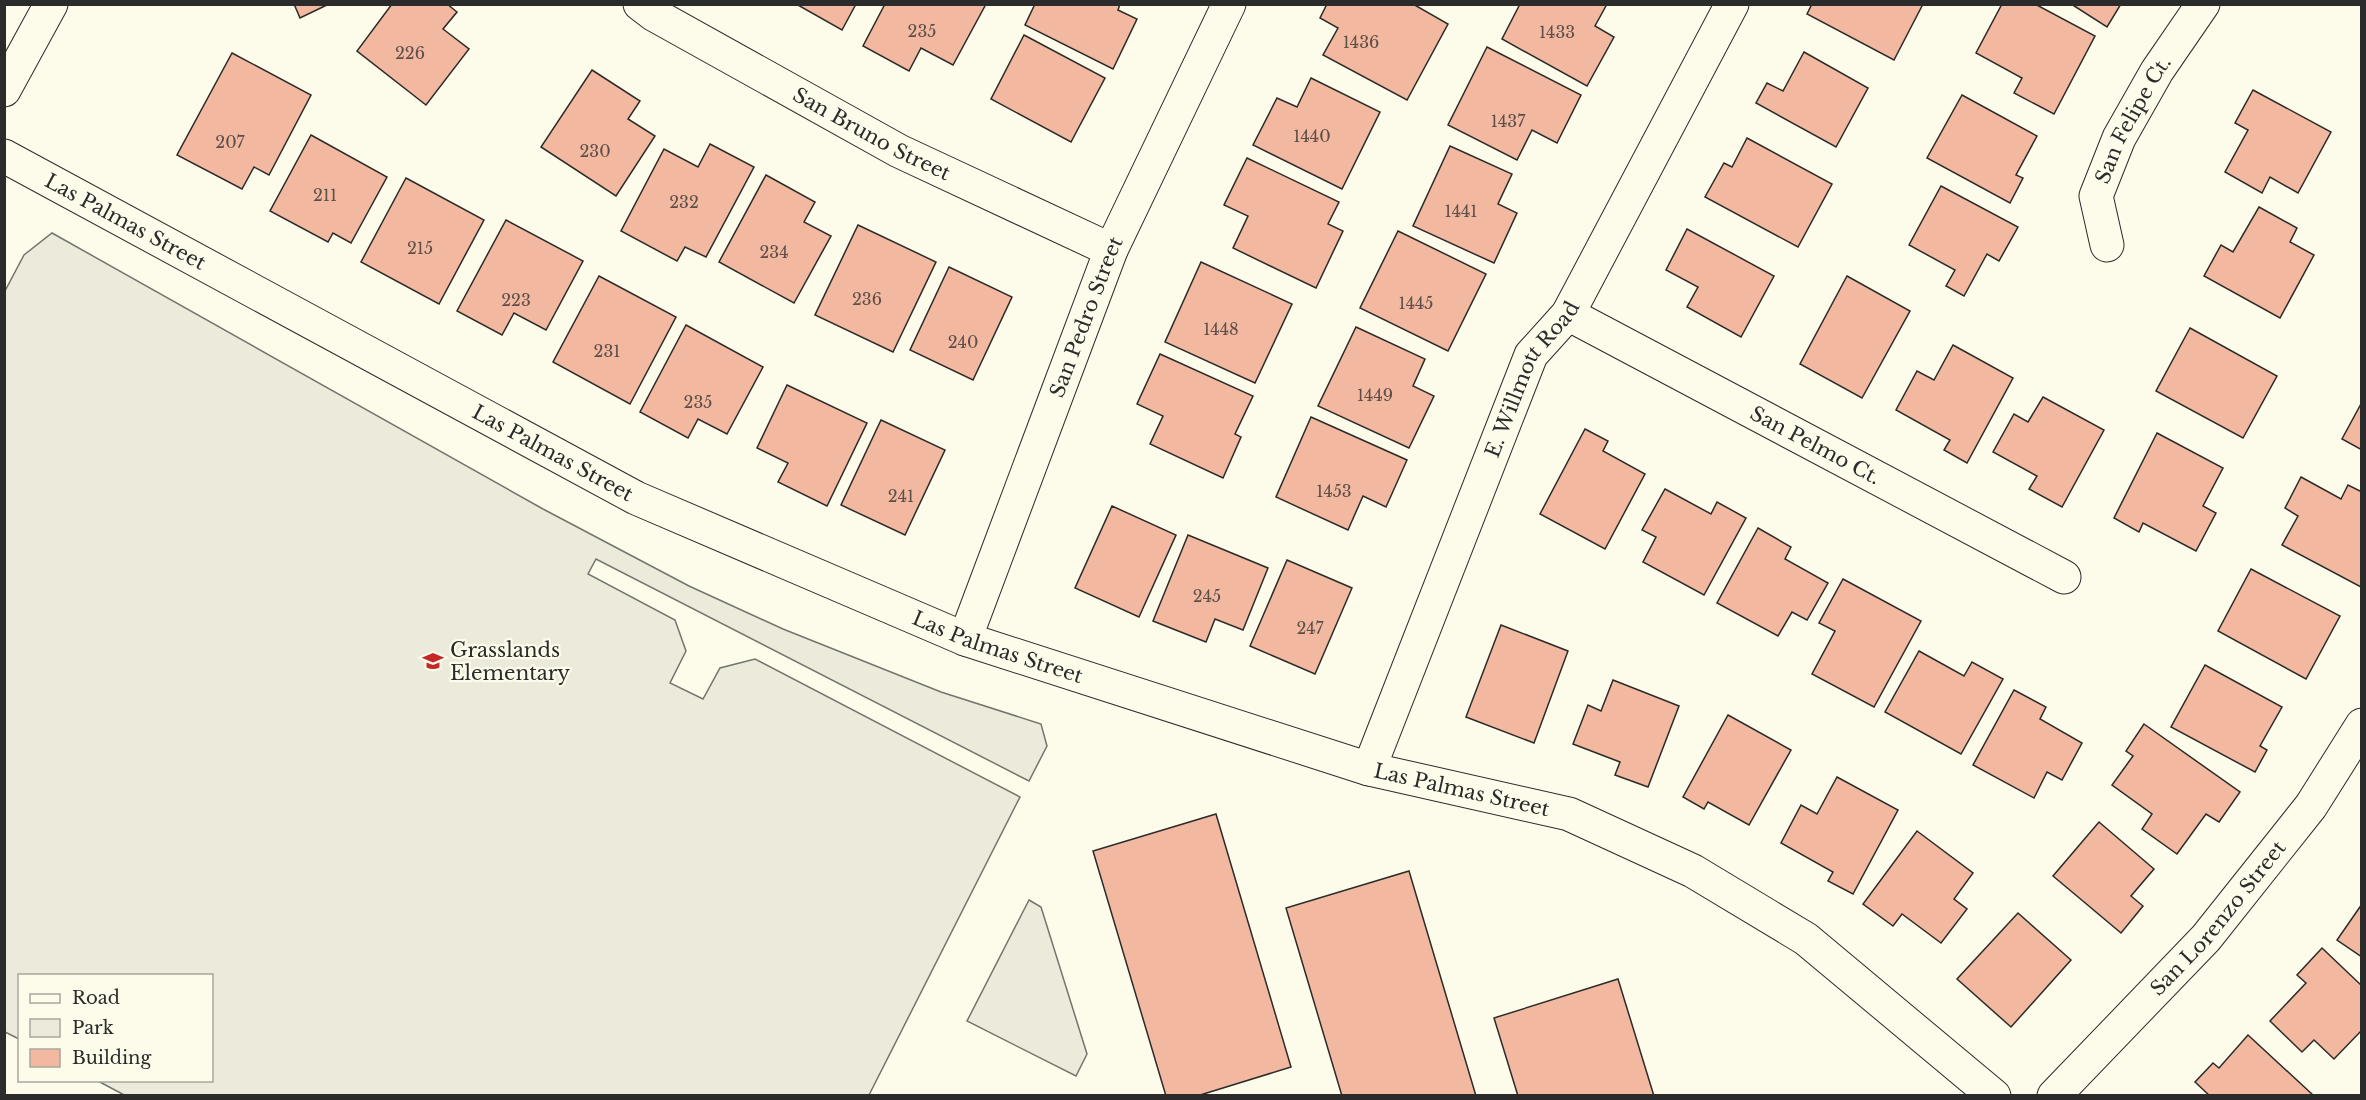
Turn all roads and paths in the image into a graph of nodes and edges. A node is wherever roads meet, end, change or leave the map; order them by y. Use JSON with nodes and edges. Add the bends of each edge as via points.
{"nodes":[{"id":1,"x":51,"y":4,"type":"edge"},
{"id":2,"x":640,"y":4,"type":"edge"},
{"id":3,"x":1229,"y":4,"type":"edge"},
{"id":4,"x":1732,"y":4,"type":"edge"},
{"id":5,"x":2203,"y":4,"type":"edge"},
{"id":6,"x":4,"y":90,"type":"edge"},
{"id":7,"x":4,"y":156,"type":"edge"},
{"id":8,"x":2107,"y":244,"type":"dead end"},
{"id":9,"x":1111,"y":250,"type":"junction"},
{"id":10,"x":1568,"y":314,"type":"junction"},
{"id":11,"x":2064,"y":577,"type":"dead end"},
{"id":12,"x":965,"y":639,"type":"junction"},
{"id":13,"x":2361,"y":725,"type":"edge"},
{"id":14,"x":1369,"y":769,"type":"junction"},
{"id":15,"x":1994,"y":1095,"type":"edge"},
{"id":16,"x":2054,"y":1095,"type":"edge"}],
"edges":[{"from":1,"to":6,"type":"street"},
{"from":2,"to":9,"type":"street","name":"San Bruno Street","via":[[899,151]]},
{"from":3,"to":9,"type":"street","name":"San Pedro Street"},
{"from":4,"to":10,"type":"street","name":"E. Willmott Road"},
{"from":5,"to":8,"type":"street","name":"San Felipe Ct.","via":[[2157,71],[2119,138],[2096,196]]},
{"from":7,"to":12,"type":"street","name":"Las Palmas Street","via":[[636,498]]},
{"from":9,"to":12,"type":"street","name":"San Pedro Street"},
{"from":10,"to":11,"type":"street","name":"San Pelmo Ct."},
{"from":10,"to":14,"type":"street","name":"E. Willmott Road","via":[[1531,355]]},
{"from":12,"to":14,"type":"street","name":"Las Palmas Street"},
{"from":13,"to":16,"type":"street","name":"San Lorenzo Street","via":[[2311,806],[2206,938]]},
{"from":14,"to":15,"type":"street","name":"Las Palmas Street","via":[[1569,814],[1693,871],[1806,939]]}]}
